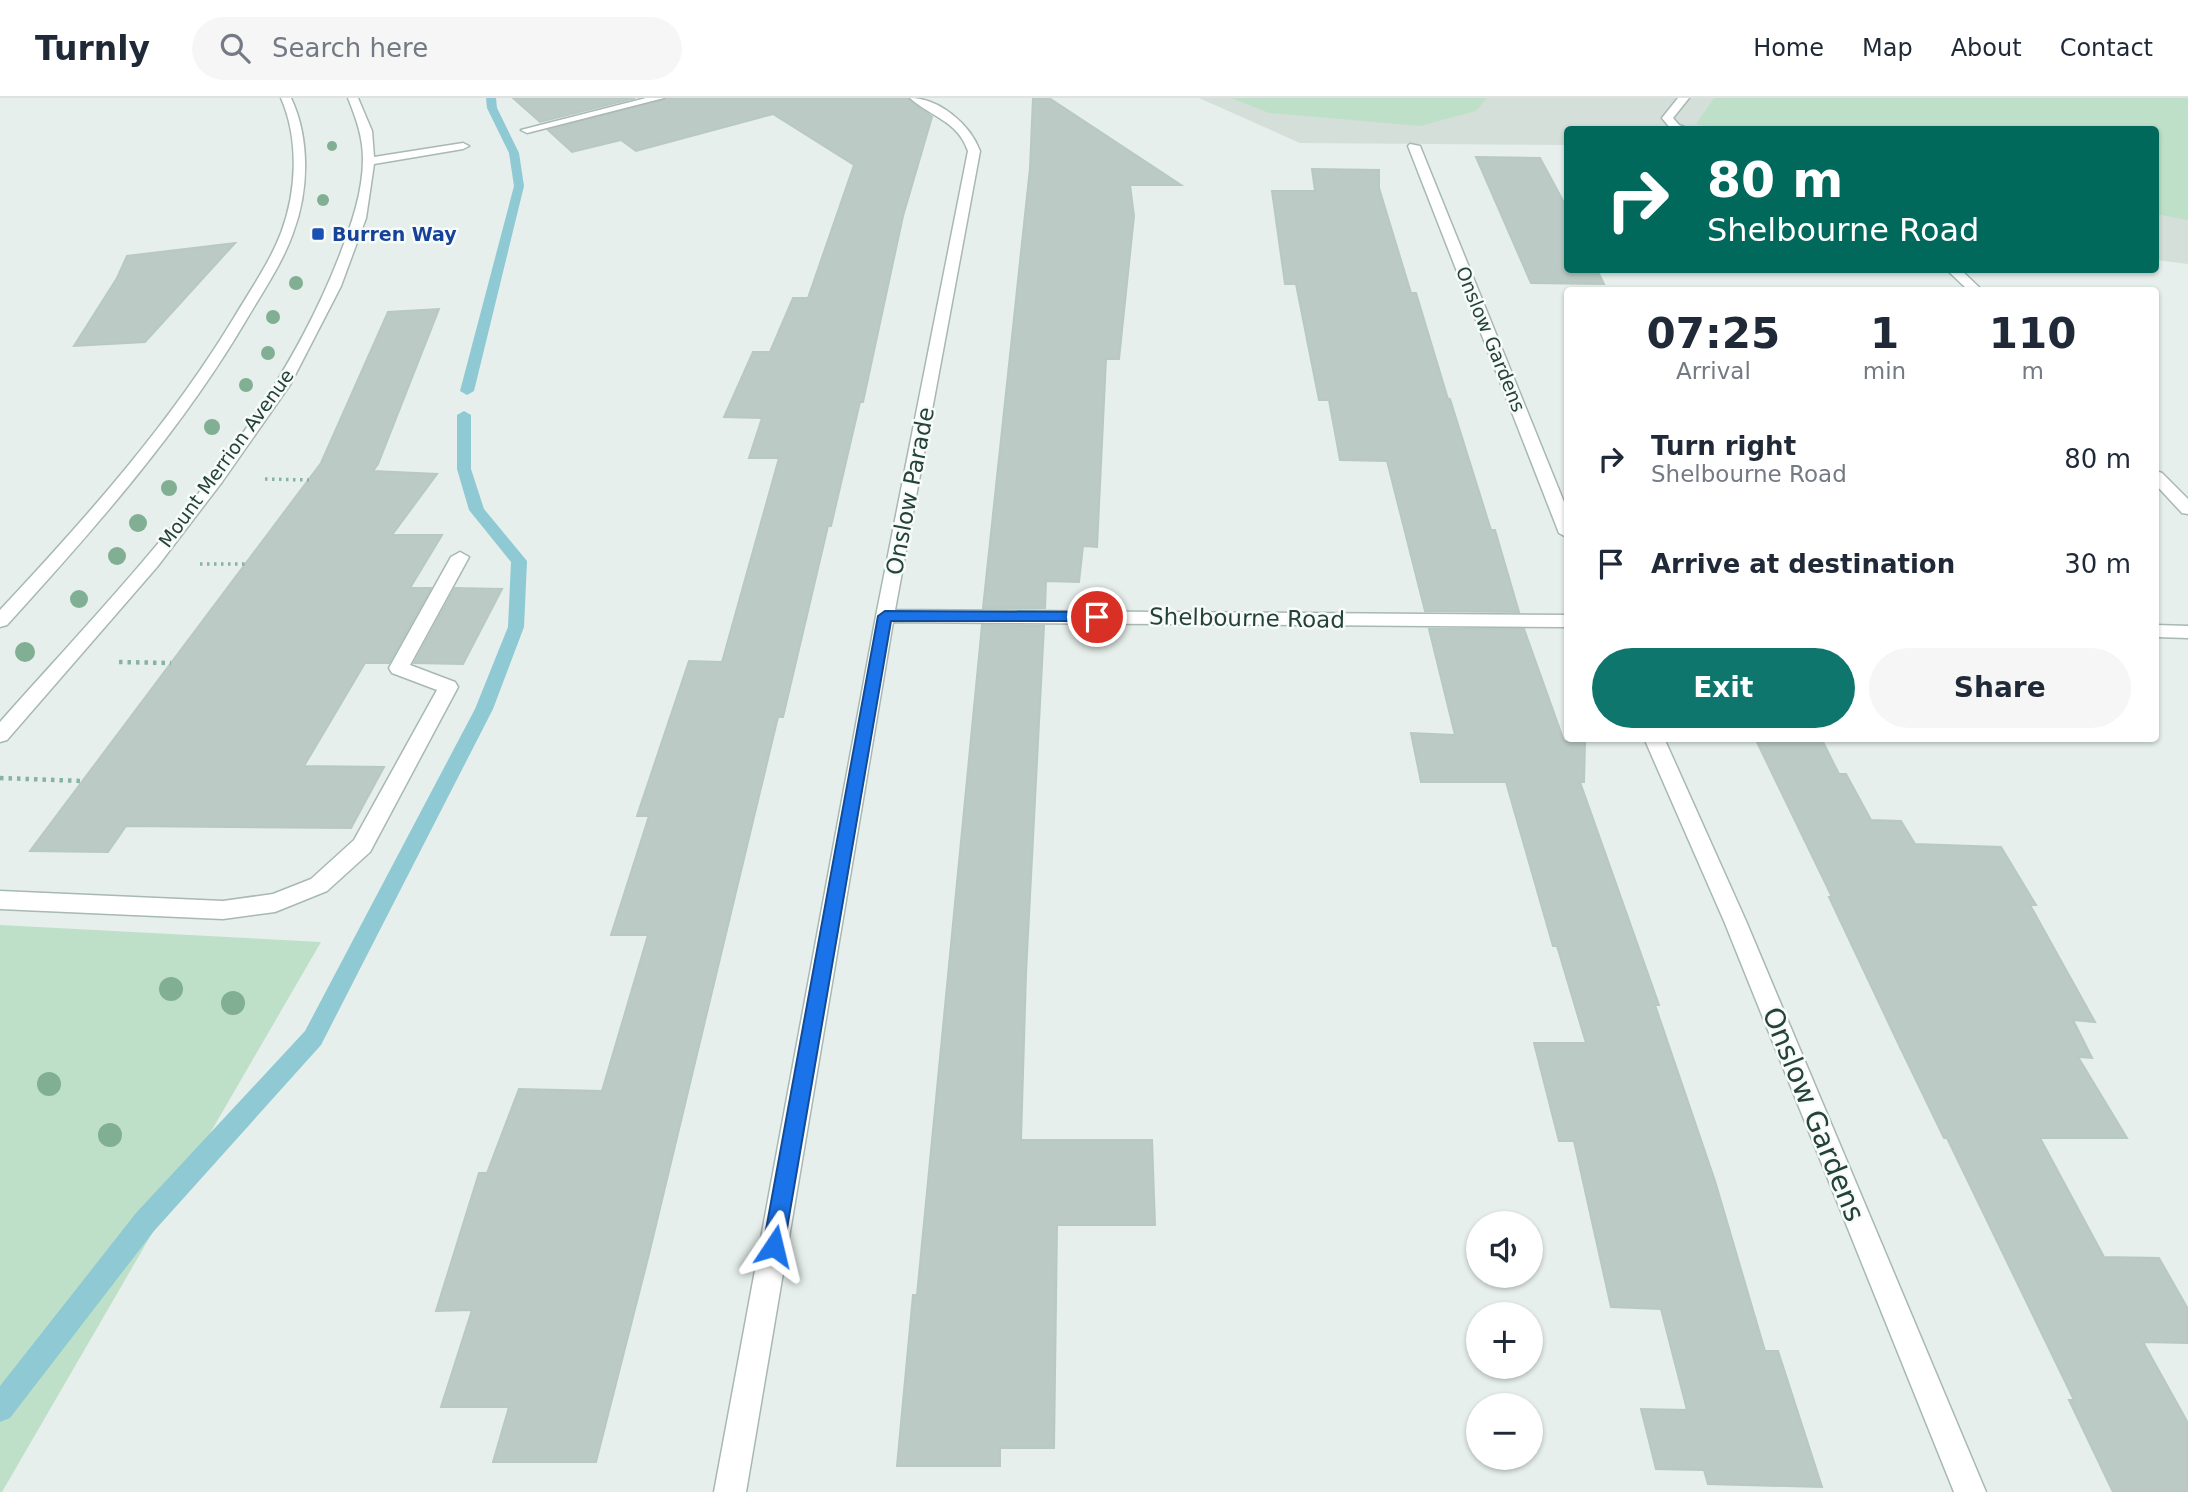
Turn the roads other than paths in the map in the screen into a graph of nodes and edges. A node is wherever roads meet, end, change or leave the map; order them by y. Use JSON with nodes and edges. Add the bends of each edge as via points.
{"nodes":[{"id":1,"x":286,"y":98,"type":"edge"},
{"id":2,"x":354,"y":98,"type":"edge"},
{"id":3,"x":659,"y":98,"type":"edge"},
{"id":4,"x":915,"y":98,"type":"edge"},
{"id":5,"x":1684,"y":98,"type":"edge"},
{"id":6,"x":1674,"y":126,"type":"edge"},
{"id":7,"x":459,"y":130,"type":"dead end"},
{"id":8,"x":527,"y":130,"type":"dead end"},
{"id":9,"x":463,"y":146,"type":"junction"},
{"id":10,"x":1413,"y":146,"type":"dead end"},
{"id":11,"x":467,"y":159,"type":"dead end"},
{"id":12,"x":369,"y":161,"type":"junction"},
{"id":13,"x":1957,"y":273,"type":"edge"},
{"id":14,"x":1972,"y":287,"type":"edge"},
{"id":15,"x":2159,"y":479,"type":"edge"},
{"id":16,"x":2188,"y":509,"type":"edge"},
{"id":17,"x":1564,"y":523,"type":"edge"},
{"id":18,"x":460,"y":557,"type":"dead end"},
{"id":19,"x":885,"y":616,"type":"junction"},
{"id":20,"x":0,"y":621,"type":"edge"},
{"id":21,"x":1564,"y":621,"type":"edge"},
{"id":22,"x":2159,"y":631,"type":"edge"},
{"id":23,"x":2188,"y":632,"type":"edge"},
{"id":24,"x":0,"y":735,"type":"edge"},
{"id":25,"x":1656,"y":742,"type":"edge"},
{"id":26,"x":0,"y":900,"type":"edge"},
{"id":27,"x":730,"y":1492,"type":"edge"},
{"id":28,"x":1970,"y":1492,"type":"edge"}],
"edges":[{"from":1,"to":20,"type":"street","via":[[298,135],[297,186],[287,232],[233,334],[122,481]]},
{"from":2,"to":12,"type":"street","name":"Mount Merrion Avenue","via":[[366,131]]},
{"from":3,"to":8,"type":"street"},
{"from":4,"to":19,"type":"street","name":"Onslow Parade","via":[[964,128],[974,151]]},
{"from":5,"to":6,"type":"street","via":[[1667,118]]},
{"from":7,"to":9,"type":"street"},
{"from":9,"to":11,"type":"street"},
{"from":9,"to":12,"type":"street"},
{"from":10,"to":17,"type":"street","name":"Onslow Gardens"},
{"from":12,"to":24,"type":"street","name":"Mount Merrion Avenue","via":[[360,218],[334,286],[283,385],[150,563]]},
{"from":13,"to":14,"type":"street"},
{"from":15,"to":16,"type":"street"},
{"from":18,"to":26,"type":"street","via":[[398,668],[448,687],[362,846],[319,885],[275,903],[223,910]]},
{"from":19,"to":21,"type":"street","name":"Shelbourne Road"},
{"from":19,"to":27,"type":"street","name":"Onslow Parade"},
{"from":22,"to":23,"type":"street"},
{"from":25,"to":28,"type":"street","name":"Onslow Gardens","via":[[1735,920]]}]}
